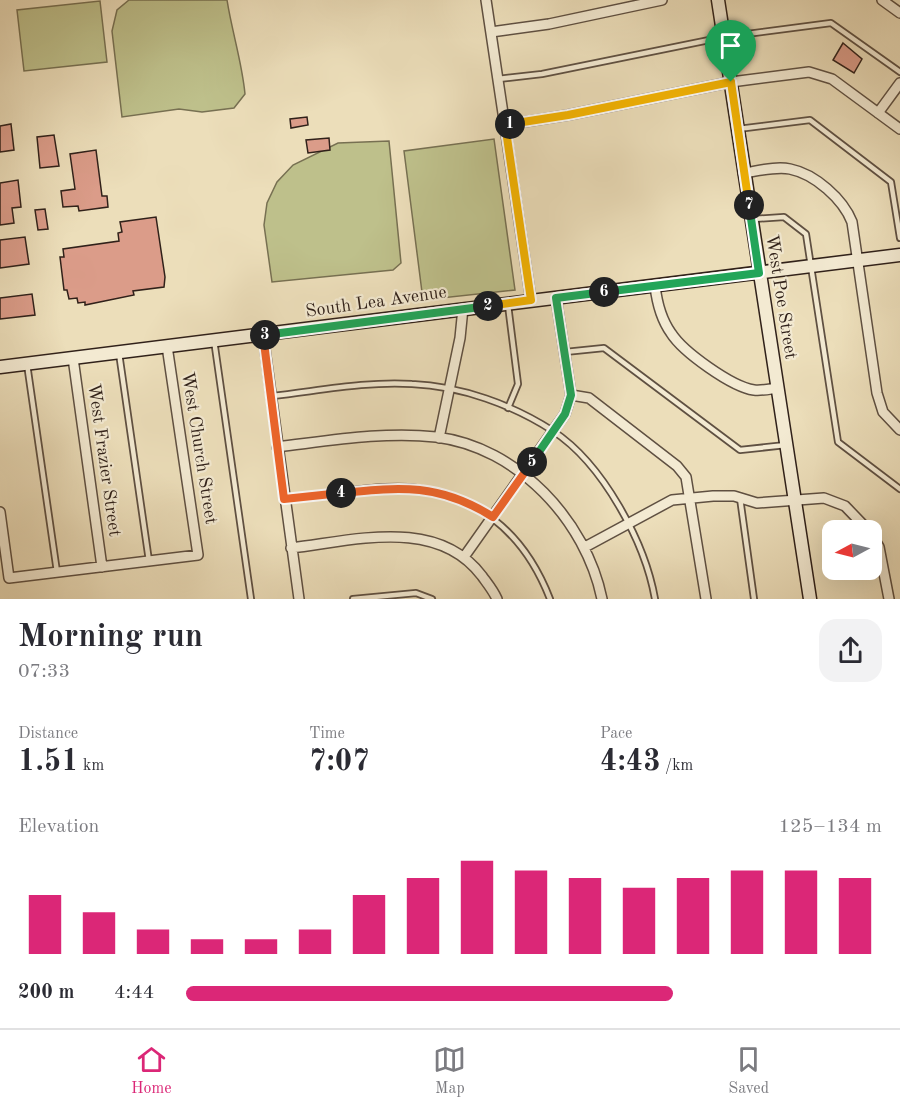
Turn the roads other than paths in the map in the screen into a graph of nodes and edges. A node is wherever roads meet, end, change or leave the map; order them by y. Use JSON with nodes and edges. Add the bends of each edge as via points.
{"nodes":[{"id":1,"x":486,"y":0,"type":"edge"},
{"id":2,"x":662,"y":0,"type":"edge"},
{"id":3,"x":718,"y":0,"type":"edge"},
{"id":4,"x":882,"y":0,"type":"edge"},
{"id":5,"x":900,"y":13,"type":"edge"},
{"id":6,"x":491,"y":32,"type":"junction"},
{"id":7,"x":724,"y":37,"type":"junction"},
{"id":8,"x":900,"y":72,"type":"edge"},
{"id":9,"x":498,"y":79,"type":"junction"},
{"id":10,"x":731,"y":82,"type":"junction"},
{"id":11,"x":900,"y":83,"type":"edge"},
{"id":12,"x":878,"y":113,"type":"junction"},
{"id":13,"x":505,"y":124,"type":"junction"},
{"id":14,"x":737,"y":129,"type":"junction"},
{"id":15,"x":900,"y":129,"type":"edge"},
{"id":16,"x":743,"y":173,"type":"junction"},
{"id":17,"x":751,"y":219,"type":"junction"},
{"id":18,"x":900,"y":238,"type":"edge"},
{"id":19,"x":900,"y":255,"type":"edge"},
{"id":20,"x":857,"y":261,"type":"junction"},
{"id":21,"x":812,"y":267,"type":"junction"},
{"id":22,"x":759,"y":273,"type":"junction"},
{"id":23,"x":655,"y":286,"type":"junction"},
{"id":24,"x":556,"y":298,"type":"junction"},
{"id":25,"x":531,"y":300,"type":"junction"},
{"id":26,"x":508,"y":304,"type":"junction"},
{"id":27,"x":463,"y":308,"type":"junction"},
{"id":28,"x":263,"y":335,"type":"junction"},
{"id":29,"x":214,"y":340,"type":"junction"},
{"id":30,"x":167,"y":346,"type":"junction"},
{"id":31,"x":119,"y":352,"type":"junction"},
{"id":32,"x":565,"y":352,"type":"junction"},
{"id":33,"x":74,"y":358,"type":"junction"},
{"id":34,"x":27,"y":364,"type":"junction"},
{"id":35,"x":0,"y":368,"type":"edge"},
{"id":36,"x":450,"y":388,"type":"junction"},
{"id":37,"x":777,"y":388,"type":"junction"},
{"id":38,"x":571,"y":395,"type":"junction"},
{"id":39,"x":270,"y":397,"type":"junction"},
{"id":40,"x":508,"y":408,"type":"junction"},
{"id":41,"x":900,"y":430,"type":"edge"},
{"id":42,"x":554,"y":432,"type":"junction"},
{"id":43,"x":439,"y":438,"type":"junction"},
{"id":44,"x":786,"y":445,"type":"junction"},
{"id":45,"x":277,"y":447,"type":"junction"},
{"id":46,"x":523,"y":474,"type":"junction"},
{"id":47,"x":900,"y":489,"type":"edge"},
{"id":48,"x":691,"y":498,"type":"junction"},
{"id":49,"x":740,"y":498,"type":"junction"},
{"id":50,"x":284,"y":499,"type":"junction"},
{"id":51,"x":795,"y":500,"type":"junction"},
{"id":52,"x":0,"y":512,"type":"edge"},
{"id":53,"x":493,"y":517,"type":"junction"},
{"id":54,"x":858,"y":520,"type":"edge"},
{"id":55,"x":630,"y":522,"type":"junction"},
{"id":56,"x":585,"y":547,"type":"junction"},
{"id":57,"x":291,"y":548,"type":"junction"},
{"id":58,"x":464,"y":557,"type":"junction"},
{"id":59,"x":149,"y":561,"type":"junction"},
{"id":60,"x":882,"y":563,"type":"edge"},
{"id":61,"x":102,"y":567,"type":"junction"},
{"id":62,"x":57,"y":572,"type":"junction"},
{"id":63,"x":251,"y":599,"type":"edge"},
{"id":64,"x":299,"y":599,"type":"edge"},
{"id":65,"x":353,"y":599,"type":"edge"},
{"id":66,"x":432,"y":599,"type":"edge"},
{"id":67,"x":497,"y":599,"type":"edge"},
{"id":68,"x":550,"y":599,"type":"edge"},
{"id":69,"x":602,"y":599,"type":"edge"},
{"id":70,"x":655,"y":599,"type":"edge"},
{"id":71,"x":706,"y":599,"type":"edge"},
{"id":72,"x":754,"y":599,"type":"edge"},
{"id":73,"x":810,"y":599,"type":"edge"},
{"id":74,"x":889,"y":599,"type":"edge"}],
"edges":[{"from":1,"to":6,"type":"street"},
{"from":2,"to":6,"type":"street"},
{"from":3,"to":7,"type":"street","name":"West Poe Street"},
{"from":4,"to":5,"type":"street"},
{"from":6,"to":9,"type":"street"},
{"from":7,"to":8,"type":"lane","via":[[831,23]]},
{"from":7,"to":9,"type":"lane","via":[[542,74]]},
{"from":7,"to":10,"type":"street","name":"West Poe Street"},
{"from":9,"to":13,"type":"street"},
{"from":10,"to":12,"type":"street","via":[[809,72],[821,74]]},
{"from":10,"to":13,"type":"street"},
{"from":10,"to":14,"type":"street","name":"West Poe Street"},
{"from":11,"to":12,"type":"street"},
{"from":12,"to":15,"type":"street"},
{"from":13,"to":25,"type":"street"},
{"from":14,"to":16,"type":"street","name":"West Poe Street"},
{"from":14,"to":18,"type":"lane","via":[[810,120],[891,182]]},
{"from":16,"to":17,"type":"street","name":"West Poe Street"},
{"from":16,"to":20,"type":"street","via":[[789,168],[805,174],[839,199],[852,222]]},
{"from":17,"to":21,"type":"lane","via":[[779,216],[804,230]]},
{"from":17,"to":22,"type":"street","name":"West Poe Street"},
{"from":19,"to":20,"type":"street","name":"South Lea Avenue"},
{"from":20,"to":21,"type":"street","name":"South Lea Avenue"},
{"from":20,"to":41,"type":"street","via":[[877,393],[883,412]]},
{"from":21,"to":22,"type":"street","name":"South Lea Avenue"},
{"from":21,"to":47,"type":"lane","via":[[838,442]]},
{"from":22,"to":23,"type":"street","name":"South Lea Avenue"},
{"from":22,"to":37,"type":"street","name":"West Poe Street"},
{"from":23,"to":24,"type":"street","name":"South Lea Avenue"},
{"from":23,"to":37,"type":"street","via":[[658,307],[672,334],[690,352],[733,383],[754,390]]},
{"from":24,"to":25,"type":"street","name":"South Lea Avenue"},
{"from":24,"to":32,"type":"street"},
{"from":25,"to":26,"type":"street","name":"South Lea Avenue"},
{"from":26,"to":27,"type":"street","name":"South Lea Avenue"},
{"from":26,"to":40,"type":"lane","via":[[518,384]]},
{"from":27,"to":28,"type":"street","name":"South Lea Avenue"},
{"from":27,"to":36,"type":"street"},
{"from":28,"to":29,"type":"street","name":"South Lea Avenue"},
{"from":28,"to":39,"type":"street"},
{"from":29,"to":30,"type":"street","name":"South Lea Avenue"},
{"from":29,"to":63,"type":"lane"},
{"from":30,"to":31,"type":"street","name":"South Lea Avenue"},
{"from":30,"to":59,"type":"street","name":"West Church Street","via":[[198,555]]},
{"from":31,"to":33,"type":"street","name":"South Lea Avenue"},
{"from":31,"to":59,"type":"lane"},
{"from":32,"to":38,"type":"street"},
{"from":32,"to":44,"type":"lane","via":[[604,348],[740,450]]},
{"from":33,"to":34,"type":"street","name":"South Lea Avenue"},
{"from":33,"to":61,"type":"street","name":"West Frazier Street"},
{"from":34,"to":35,"type":"street","name":"South Lea Avenue"},
{"from":34,"to":62,"type":"lane"},
{"from":36,"to":39,"type":"lane","via":[[387,383]]},
{"from":36,"to":40,"type":"lane"},
{"from":36,"to":43,"type":"street"},
{"from":37,"to":44,"type":"street","name":"West Poe Street"},
{"from":38,"to":42,"type":"street"},
{"from":38,"to":48,"type":"street","via":[[589,398],[677,466],[686,477]]},
{"from":39,"to":45,"type":"street"},
{"from":40,"to":42,"type":"lane"},
{"from":42,"to":46,"type":"street"},
{"from":42,"to":55,"type":"lane","via":[[590,466]]},
{"from":43,"to":45,"type":"street","via":[[382,436]]},
{"from":43,"to":46,"type":"street","via":[[472,447]]},
{"from":44,"to":51,"type":"street","name":"West Poe Street"},
{"from":45,"to":50,"type":"street"},
{"from":46,"to":53,"type":"street"},
{"from":46,"to":56,"type":"street","via":[[568,520]]},
{"from":48,"to":49,"type":"street"},
{"from":48,"to":55,"type":"street","via":[[672,500]]},
{"from":48,"to":71,"type":"street"},
{"from":49,"to":51,"type":"street","via":[[757,503]]},
{"from":49,"to":72,"type":"lane"},
{"from":50,"to":53,"type":"lane","via":[[416,488],[453,498]]},
{"from":50,"to":57,"type":"street"},
{"from":51,"to":54,"type":"street","via":[[824,498],[845,506]]},
{"from":51,"to":73,"type":"street","name":"West Poe Street"},
{"from":52,"to":62,"type":"street","via":[[9,578]]},
{"from":53,"to":58,"type":"street"},
{"from":53,"to":68,"type":"lane","via":[[520,542]]},
{"from":55,"to":56,"type":"street"},
{"from":55,"to":70,"type":"lane","via":[[647,562]]},
{"from":56,"to":69,"type":"street"},
{"from":57,"to":58,"type":"street","via":[[397,536],[427,540]]},
{"from":57,"to":64,"type":"street"},
{"from":58,"to":67,"type":"street"},
{"from":59,"to":61,"type":"street"},
{"from":60,"to":74,"type":"street"},
{"from":61,"to":62,"type":"street"},
{"from":65,"to":66,"type":"lane","via":[[416,592]]}]}
